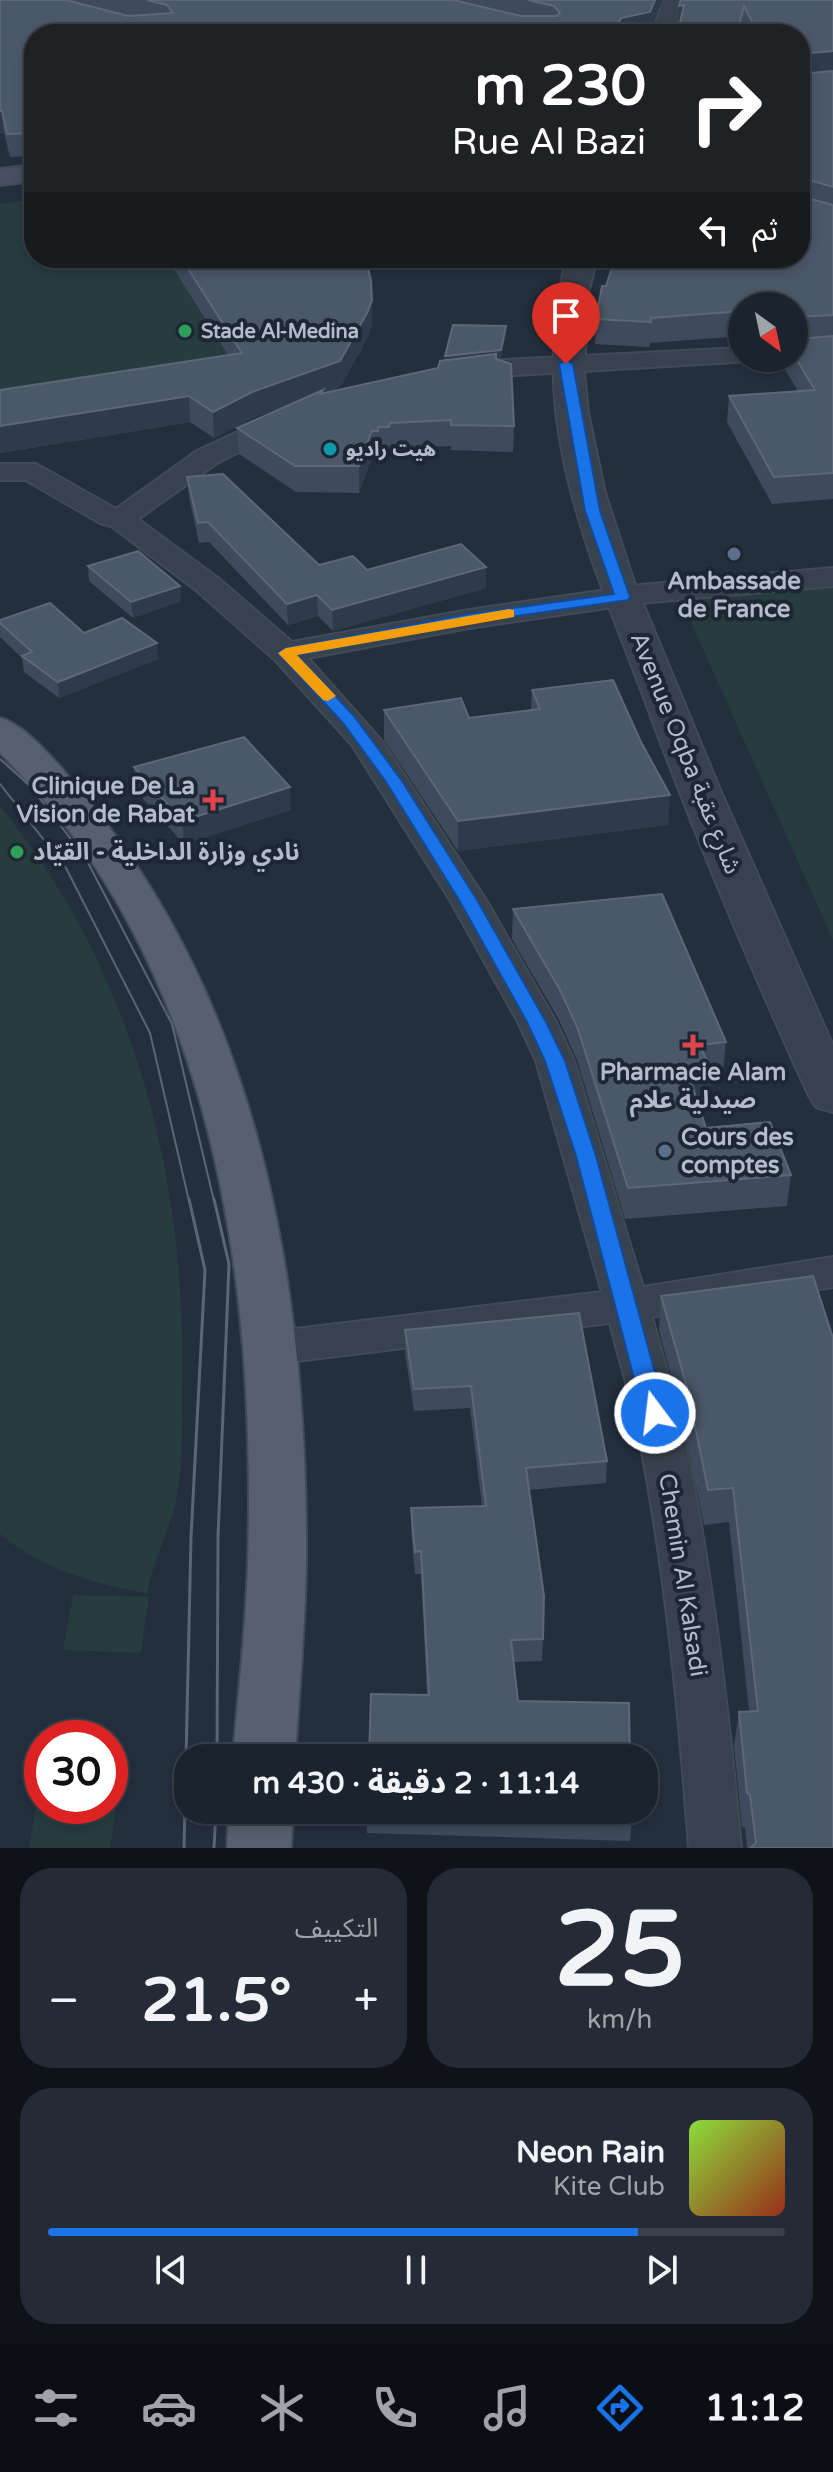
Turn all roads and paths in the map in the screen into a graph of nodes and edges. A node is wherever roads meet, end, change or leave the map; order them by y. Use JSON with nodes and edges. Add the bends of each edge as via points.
{"nodes":[{"id":1,"x":674,"y":0,"type":"edge"},
{"id":2,"x":666,"y":24,"type":"edge"},
{"id":3,"x":24,"y":174,"type":"edge"},
{"id":4,"x":0,"y":177,"type":"edge"},
{"id":5,"x":580,"y":268,"type":"edge"},
{"id":6,"x":728,"y":357,"type":"edge"},
{"id":7,"x":566,"y":364,"type":"junction"},
{"id":8,"x":436,"y":375,"type":"edge"},
{"id":9,"x":299,"y":412,"type":"edge"},
{"id":10,"x":0,"y":472,"type":"edge"},
{"id":11,"x":120,"y":519,"type":"junction"},
{"id":12,"x":833,"y":577,"type":"edge"},
{"id":13,"x":623,"y":597,"type":"junction"},
{"id":14,"x":286,"y":653,"type":"junction"},
{"id":15,"x":0,"y":730,"type":"edge"},
{"id":16,"x":833,"y":1096,"type":"edge"},
{"id":17,"x":833,"y":1272,"type":"edge"},
{"id":18,"x":627,"y":1305,"type":"junction"},
{"id":19,"x":271,"y":1348,"type":"junction"},
{"id":20,"x":265,"y":1744,"type":"edge"},
{"id":21,"x":260,"y":1824,"type":"edge"},
{"id":22,"x":259,"y":1848,"type":"edge"},
{"id":23,"x":715,"y":1848,"type":"edge"}],
"edges":[{"from":1,"to":2,"type":"street"},
{"from":3,"to":4,"type":"main road"},
{"from":5,"to":7,"type":"street","name":"Avenue Oqba شارع عقبة"},
{"from":6,"to":7,"type":"street"},
{"from":7,"to":8,"type":"street"},
{"from":7,"to":13,"type":"street","name":"Avenue Oqba شارع عقبة","via":[[593,511]]},
{"from":9,"to":11,"type":"street","via":[[207,457]]},
{"from":10,"to":11,"type":"street","name":"Chemin Al Kalsadi","via":[[26,470]]},
{"from":11,"to":14,"type":"street","name":"Chemin Al Kalsadi","via":[[207,584]]},
{"from":12,"to":13,"type":"street"},
{"from":13,"to":14,"type":"street"},
{"from":13,"to":16,"type":"street","name":"Avenue Oqba شارع عقبة","via":[[693,777]]},
{"from":14,"to":18,"type":"street","name":"Chemin Al Kalsadi","via":[[365,740],[401,791],[537,1022],[586,1156]]},
{"from":15,"to":19,"type":"main road","via":[[53,785],[119,871],[156,934],[198,1026],[222,1087],[247,1187]]},
{"from":17,"to":18,"type":"street"},
{"from":18,"to":19,"type":"street"},
{"from":18,"to":23,"type":"street","name":"Chemin Al Kalsadi","via":[[662,1439],[685,1570]]},
{"from":19,"to":20,"type":"main road","via":[[278,1538]]},
{"from":21,"to":22,"type":"main road"}]}
